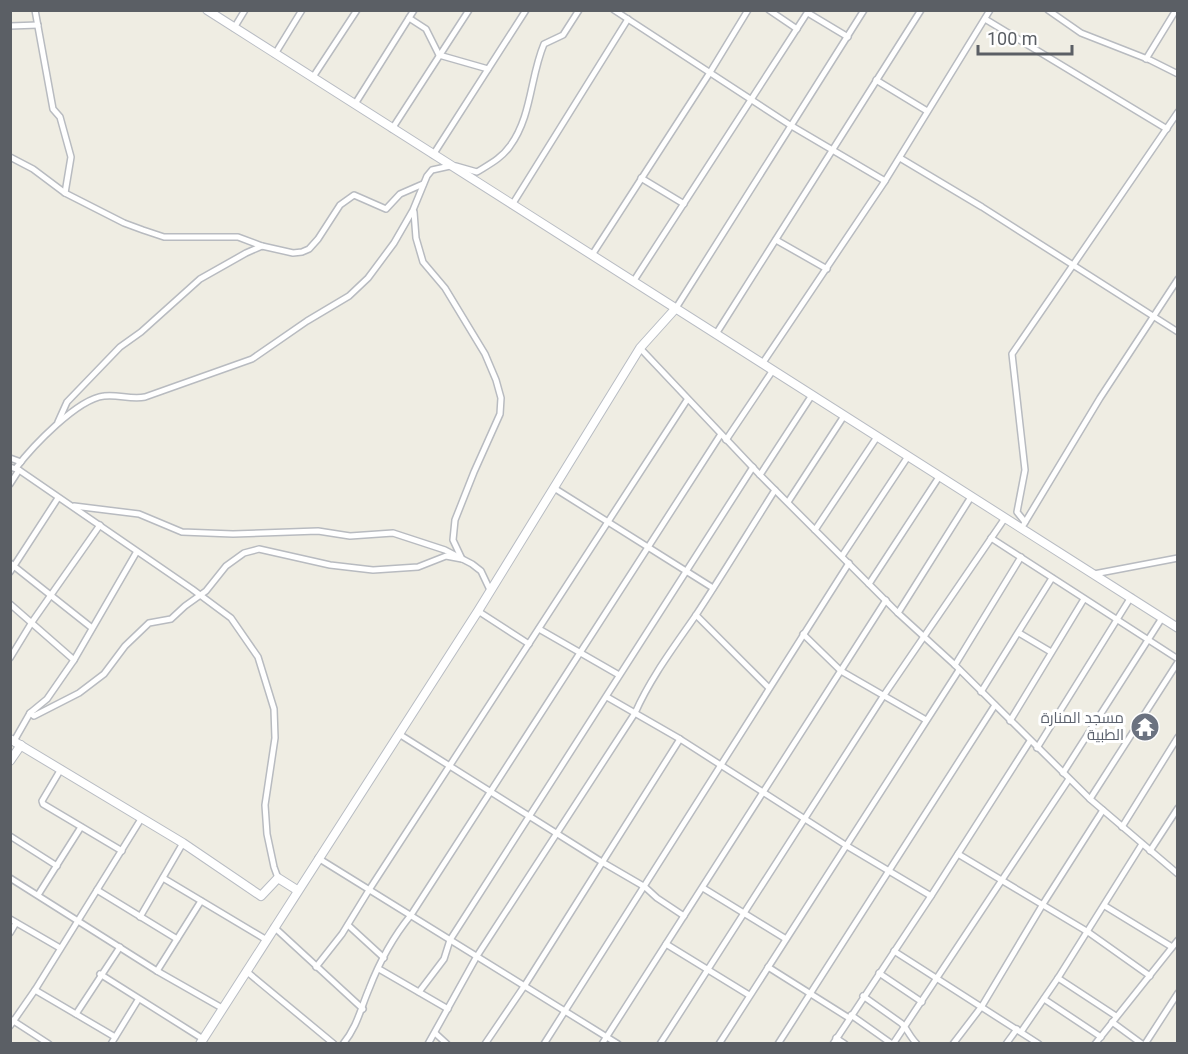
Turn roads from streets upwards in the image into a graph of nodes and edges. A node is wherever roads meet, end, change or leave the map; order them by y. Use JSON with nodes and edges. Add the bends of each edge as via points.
{"nodes":[{"id":1,"x":35,"y":10,"type":"edge"},
{"id":2,"x":207,"y":10,"type":"edge"},
{"id":3,"x":245,"y":10,"type":"edge"},
{"id":4,"x":302,"y":10,"type":"edge"},
{"id":5,"x":357,"y":10,"type":"edge"},
{"id":6,"x":414,"y":10,"type":"edge"},
{"id":7,"x":469,"y":10,"type":"edge"},
{"id":8,"x":526,"y":10,"type":"edge"},
{"id":9,"x":579,"y":10,"type":"edge"},
{"id":10,"x":614,"y":10,"type":"edge"},
{"id":11,"x":747,"y":10,"type":"edge"},
{"id":12,"x":769,"y":10,"type":"edge"},
{"id":13,"x":864,"y":10,"type":"edge"},
{"id":14,"x":921,"y":10,"type":"edge"},
{"id":15,"x":990,"y":10,"type":"edge"},
{"id":16,"x":1048,"y":10,"type":"edge"},
{"id":17,"x":1176,"y":10,"type":"edge"},
{"id":18,"x":808,"y":12,"type":"edge"},
{"id":19,"x":627,"y":15,"type":"edge"},
{"id":20,"x":409,"y":18,"type":"junction"},
{"id":21,"x":985,"y":19,"type":"junction"},
{"id":22,"x":38,"y":25,"type":"junction"},
{"id":23,"x":10,"y":26,"type":"edge"},
{"id":24,"x":234,"y":28,"type":"junction"},
{"id":25,"x":797,"y":29,"type":"junction"},
{"id":26,"x":848,"y":37,"type":"junction"},
{"id":27,"x":275,"y":54,"type":"junction"},
{"id":28,"x":439,"y":55,"type":"junction"},
{"id":29,"x":1146,"y":59,"type":"junction"},
{"id":30,"x":489,"y":69,"type":"junction"},
{"id":31,"x":709,"y":74,"type":"junction"},
{"id":32,"x":1178,"y":74,"type":"edge"},
{"id":33,"x":313,"y":77,"type":"junction"},
{"id":34,"x":876,"y":80,"type":"junction"},
{"id":35,"x":751,"y":100,"type":"junction"},
{"id":36,"x":355,"y":104,"type":"junction"},
{"id":37,"x":927,"y":111,"type":"junction"},
{"id":38,"x":1178,"y":112,"type":"edge"},
{"id":39,"x":790,"y":125,"type":"junction"},
{"id":40,"x":392,"y":129,"type":"junction"},
{"id":41,"x":1167,"y":129,"type":"junction"},
{"id":42,"x":832,"y":150,"type":"junction"},
{"id":43,"x":433,"y":155,"type":"junction"},
{"id":44,"x":10,"y":157,"type":"edge"},
{"id":45,"x":900,"y":158,"type":"junction"},
{"id":46,"x":442,"y":161,"type":"junction"},
{"id":47,"x":450,"y":166,"type":"junction"},
{"id":48,"x":641,"y":178,"type":"junction"},
{"id":49,"x":885,"y":181,"type":"junction"},
{"id":50,"x":423,"y":184,"type":"junction"},
{"id":51,"x":65,"y":193,"type":"junction"},
{"id":52,"x":684,"y":204,"type":"junction"},
{"id":53,"x":512,"y":206,"type":"junction"},
{"id":54,"x":413,"y":210,"type":"junction"},
{"id":55,"x":776,"y":240,"type":"junction"},
{"id":56,"x":262,"y":246,"type":"junction"},
{"id":57,"x":592,"y":255,"type":"junction"},
{"id":58,"x":1074,"y":266,"type":"junction"},
{"id":59,"x":827,"y":269,"type":"junction"},
{"id":60,"x":1178,"y":279,"type":"edge"},
{"id":61,"x":633,"y":282,"type":"junction"},
{"id":62,"x":676,"y":308,"type":"junction"},
{"id":63,"x":1153,"y":316,"type":"junction"},
{"id":64,"x":1178,"y":332,"type":"edge"},
{"id":65,"x":716,"y":334,"type":"junction"},
{"id":66,"x":640,"y":348,"type":"junction"},
{"id":67,"x":762,"y":364,"type":"junction"},
{"id":68,"x":772,"y":370,"type":"junction"},
{"id":69,"x":812,"y":395,"type":"junction"},
{"id":70,"x":687,"y":400,"type":"junction"},
{"id":71,"x":844,"y":416,"type":"junction"},
{"id":72,"x":58,"y":422,"type":"junction"},
{"id":73,"x":721,"y":434,"type":"junction"},
{"id":74,"x":877,"y":437,"type":"junction"},
{"id":75,"x":726,"y":440,"type":"junction"},
{"id":76,"x":10,"y":458,"type":"edge"},
{"id":77,"x":908,"y":458,"type":"junction"},
{"id":78,"x":21,"y":462,"type":"junction"},
{"id":79,"x":753,"y":467,"type":"junction"},
{"id":80,"x":15,"y":468,"type":"edge"},
{"id":81,"x":760,"y":475,"type":"junction"},
{"id":82,"x":939,"y":477,"type":"junction"},
{"id":83,"x":10,"y":484,"type":"edge"},
{"id":84,"x":554,"y":488,"type":"junction"},
{"id":85,"x":776,"y":490,"type":"junction"},
{"id":86,"x":971,"y":497,"type":"junction"},
{"id":87,"x":58,"y":498,"type":"junction"},
{"id":88,"x":788,"y":502,"type":"junction"},
{"id":89,"x":70,"y":505,"type":"junction"},
{"id":90,"x":1005,"y":518,"type":"junction"},
{"id":91,"x":607,"y":520,"type":"junction"},
{"id":92,"x":100,"y":525,"type":"junction"},
{"id":93,"x":1023,"y":525,"type":"junction"},
{"id":94,"x":815,"y":530,"type":"junction"},
{"id":95,"x":991,"y":538,"type":"junction"},
{"id":96,"x":649,"y":546,"type":"junction"},
{"id":97,"x":136,"y":552,"type":"junction"},
{"id":98,"x":842,"y":556,"type":"junction"},
{"id":99,"x":1021,"y":557,"type":"junction"},
{"id":100,"x":1178,"y":558,"type":"edge"},
{"id":101,"x":462,"y":559,"type":"junction"},
{"id":102,"x":849,"y":563,"type":"junction"},
{"id":103,"x":12,"y":567,"type":"edge"},
{"id":104,"x":688,"y":570,"type":"junction"},
{"id":105,"x":1092,"y":574,"type":"junction"},
{"id":106,"x":1052,"y":578,"type":"junction"},
{"id":107,"x":869,"y":584,"type":"junction"},
{"id":108,"x":713,"y":588,"type":"junction"},
{"id":109,"x":490,"y":590,"type":"junction"},
{"id":110,"x":51,"y":595,"type":"junction"},
{"id":111,"x":199,"y":596,"type":"junction"},
{"id":112,"x":1131,"y":597,"type":"junction"},
{"id":113,"x":1084,"y":599,"type":"junction"},
{"id":114,"x":886,"y":600,"type":"junction"},
{"id":115,"x":10,"y":604,"type":"edge"},
{"id":116,"x":478,"y":611,"type":"junction"},
{"id":117,"x":898,"y":612,"type":"junction"},
{"id":118,"x":696,"y":615,"type":"junction"},
{"id":119,"x":1162,"y":618,"type":"junction"},
{"id":120,"x":1116,"y":620,"type":"junction"},
{"id":121,"x":32,"y":622,"type":"junction"},
{"id":122,"x":92,"y":628,"type":"junction"},
{"id":123,"x":1178,"y":628,"type":"edge"},
{"id":124,"x":539,"y":629,"type":"junction"},
{"id":125,"x":1019,"y":633,"type":"junction"},
{"id":126,"x":803,"y":634,"type":"junction"},
{"id":127,"x":924,"y":638,"type":"junction"},
{"id":128,"x":1147,"y":640,"type":"junction"},
{"id":129,"x":529,"y":644,"type":"junction"},
{"id":130,"x":1052,"y":652,"type":"junction"},
{"id":131,"x":579,"y":653,"type":"junction"},
{"id":132,"x":10,"y":658,"type":"edge"},
{"id":133,"x":74,"y":660,"type":"junction"},
{"id":134,"x":1178,"y":660,"type":"edge"},
{"id":135,"x":957,"y":668,"type":"junction"},
{"id":136,"x":842,"y":671,"type":"junction"},
{"id":137,"x":620,"y":675,"type":"junction"},
{"id":138,"x":769,"y":688,"type":"junction"},
{"id":139,"x":981,"y":692,"type":"junction"},
{"id":140,"x":884,"y":695,"type":"junction"},
{"id":141,"x":607,"y":697,"type":"junction"},
{"id":142,"x":995,"y":705,"type":"junction"},
{"id":143,"x":635,"y":712,"type":"junction"},
{"id":144,"x":30,"y":713,"type":"junction"},
{"id":145,"x":926,"y":720,"type":"junction"},
{"id":146,"x":1010,"y":721,"type":"junction"},
{"id":147,"x":399,"y":734,"type":"junction"},
{"id":148,"x":1178,"y":737,"type":"edge"},
{"id":149,"x":680,"y":738,"type":"junction"},
{"id":150,"x":1030,"y":741,"type":"junction"},
{"id":151,"x":15,"y":742,"type":"edge"},
{"id":152,"x":1037,"y":748,"type":"junction"},
{"id":153,"x":10,"y":761,"type":"edge"},
{"id":154,"x":720,"y":765,"type":"junction"},
{"id":155,"x":449,"y":767,"type":"junction"},
{"id":156,"x":61,"y":769,"type":"junction"},
{"id":157,"x":1063,"y":773,"type":"junction"},
{"id":158,"x":1069,"y":779,"type":"junction"},
{"id":159,"x":491,"y":792,"type":"junction"},
{"id":160,"x":763,"y":792,"type":"junction"},
{"id":161,"x":1090,"y":799,"type":"junction"},
{"id":162,"x":1178,"y":808,"type":"edge"},
{"id":163,"x":1103,"y":810,"type":"junction"},
{"id":164,"x":530,"y":817,"type":"junction"},
{"id":165,"x":141,"y":819,"type":"junction"},
{"id":166,"x":805,"y":819,"type":"junction"},
{"id":167,"x":81,"y":827,"type":"junction"},
{"id":168,"x":1122,"y":827,"type":"junction"},
{"id":169,"x":557,"y":833,"type":"junction"},
{"id":170,"x":10,"y":836,"type":"edge"},
{"id":171,"x":183,"y":843,"type":"junction"},
{"id":172,"x":1142,"y":844,"type":"junction"},
{"id":173,"x":848,"y":846,"type":"junction"},
{"id":174,"x":122,"y":850,"type":"junction"},
{"id":175,"x":1150,"y":851,"type":"junction"},
{"id":176,"x":958,"y":854,"type":"junction"},
{"id":177,"x":318,"y":858,"type":"junction"},
{"id":178,"x":602,"y":862,"type":"junction"},
{"id":179,"x":57,"y":866,"type":"junction"},
{"id":180,"x":889,"y":870,"type":"junction"},
{"id":181,"x":1178,"y":874,"type":"edge"},
{"id":182,"x":10,"y":878,"type":"edge"},
{"id":183,"x":163,"y":878,"type":"junction"},
{"id":184,"x":278,"y":878,"type":"junction"},
{"id":185,"x":1002,"y":880,"type":"junction"},
{"id":186,"x":645,"y":887,"type":"junction"},
{"id":187,"x":702,"y":888,"type":"junction"},
{"id":188,"x":97,"y":890,"type":"junction"},
{"id":189,"x":297,"y":890,"type":"junction"},
{"id":190,"x":369,"y":890,"type":"junction"},
{"id":191,"x":38,"y":895,"type":"junction"},
{"id":192,"x":931,"y":896,"type":"junction"},
{"id":193,"x":201,"y":901,"type":"junction"},
{"id":194,"x":1042,"y":904,"type":"junction"},
{"id":195,"x":1104,"y":906,"type":"junction"},
{"id":196,"x":745,"y":913,"type":"junction"},
{"id":197,"x":411,"y":915,"type":"junction"},
{"id":198,"x":684,"y":916,"type":"junction"},
{"id":199,"x":140,"y":917,"type":"junction"},
{"id":200,"x":78,"y":920,"type":"junction"},
{"id":201,"x":13,"y":921,"type":"edge"},
{"id":202,"x":348,"y":925,"type":"junction"},
{"id":203,"x":274,"y":927,"type":"junction"},
{"id":204,"x":1088,"y":932,"type":"junction"},
{"id":205,"x":10,"y":933,"type":"edge"},
{"id":206,"x":177,"y":939,"type":"junction"},
{"id":207,"x":266,"y":939,"type":"junction"},
{"id":208,"x":786,"y":939,"type":"junction"},
{"id":209,"x":450,"y":940,"type":"junction"},
{"id":210,"x":1178,"y":940,"type":"edge"},
{"id":211,"x":666,"y":945,"type":"junction"},
{"id":212,"x":120,"y":946,"type":"junction"},
{"id":213,"x":1172,"y":947,"type":"junction"},
{"id":214,"x":60,"y":948,"type":"junction"},
{"id":215,"x":894,"y":951,"type":"junction"},
{"id":216,"x":477,"y":956,"type":"junction"},
{"id":217,"x":384,"y":958,"type":"junction"},
{"id":218,"x":315,"y":967,"type":"junction"},
{"id":219,"x":768,"y":967,"type":"junction"},
{"id":220,"x":379,"y":969,"type":"junction"},
{"id":221,"x":707,"y":969,"type":"junction"},
{"id":222,"x":157,"y":970,"type":"junction"},
{"id":223,"x":246,"y":971,"type":"junction"},
{"id":224,"x":879,"y":973,"type":"junction"},
{"id":225,"x":100,"y":974,"type":"junction"},
{"id":226,"x":1150,"y":976,"type":"junction"},
{"id":227,"x":1058,"y":978,"type":"junction"},
{"id":228,"x":937,"y":979,"type":"junction"},
{"id":229,"x":525,"y":985,"type":"junction"},
{"id":230,"x":35,"y":990,"type":"junction"},
{"id":231,"x":419,"y":992,"type":"junction"},
{"id":232,"x":1178,"y":993,"type":"edge"},
{"id":233,"x":810,"y":994,"type":"junction"},
{"id":234,"x":749,"y":995,"type":"junction"},
{"id":235,"x":863,"y":996,"type":"junction"},
{"id":236,"x":1044,"y":999,"type":"junction"},
{"id":237,"x":138,"y":1000,"type":"junction"},
{"id":238,"x":921,"y":1002,"type":"junction"},
{"id":239,"x":982,"y":1006,"type":"junction"},
{"id":240,"x":222,"y":1008,"type":"junction"},
{"id":241,"x":363,"y":1009,"type":"junction"},
{"id":242,"x":448,"y":1010,"type":"junction"},
{"id":243,"x":565,"y":1010,"type":"junction"},
{"id":244,"x":76,"y":1014,"type":"junction"},
{"id":245,"x":850,"y":1016,"type":"junction"},
{"id":246,"x":1116,"y":1017,"type":"junction"},
{"id":247,"x":12,"y":1022,"type":"edge"},
{"id":248,"x":1112,"y":1022,"type":"junction"},
{"id":249,"x":905,"y":1026,"type":"junction"},
{"id":250,"x":1019,"y":1030,"type":"junction"},
{"id":251,"x":435,"y":1033,"type":"junction"},
{"id":252,"x":607,"y":1036,"type":"junction"},
{"id":253,"x":114,"y":1037,"type":"junction"},
{"id":254,"x":1101,"y":1037,"type":"junction"},
{"id":255,"x":201,"y":1041,"type":"edge"},
{"id":256,"x":834,"y":1041,"type":"edge"},
{"id":257,"x":49,"y":1044,"type":"edge"},
{"id":258,"x":111,"y":1044,"type":"edge"},
{"id":259,"x":333,"y":1044,"type":"edge"},
{"id":260,"x":343,"y":1044,"type":"edge"},
{"id":261,"x":428,"y":1044,"type":"edge"},
{"id":262,"x":447,"y":1044,"type":"edge"},
{"id":263,"x":485,"y":1044,"type":"edge"},
{"id":264,"x":543,"y":1044,"type":"edge"},
{"id":265,"x":602,"y":1044,"type":"edge"},
{"id":266,"x":618,"y":1044,"type":"edge"},
{"id":267,"x":660,"y":1044,"type":"edge"},
{"id":268,"x":719,"y":1044,"type":"edge"},
{"id":269,"x":778,"y":1044,"type":"edge"},
{"id":270,"x":845,"y":1044,"type":"edge"},
{"id":271,"x":893,"y":1044,"type":"edge"},
{"id":272,"x":917,"y":1044,"type":"edge"},
{"id":273,"x":953,"y":1044,"type":"edge"},
{"id":274,"x":1006,"y":1044,"type":"edge"},
{"id":275,"x":1040,"y":1044,"type":"edge"},
{"id":276,"x":1095,"y":1044,"type":"edge"},
{"id":277,"x":1144,"y":1044,"type":"edge"}],
"edges":[{"from":1,"to":22,"type":"street"},
{"from":2,"to":24,"type":"street"},
{"from":3,"to":24,"type":"street"},
{"from":4,"to":27,"type":"street"},
{"from":5,"to":33,"type":"street"},
{"from":6,"to":20,"type":"street"},
{"from":7,"to":28,"type":"street"},
{"from":8,"to":30,"type":"street"},
{"from":9,"to":46,"type":"street","via":[[563,35],[544,44],[521,127],[506,152],[477,172]]},
{"from":10,"to":19,"type":"street"},
{"from":11,"to":31,"type":"street"},
{"from":12,"to":25,"type":"street"},
{"from":13,"to":26,"type":"street"},
{"from":14,"to":34,"type":"street"},
{"from":15,"to":21,"type":"street"},
{"from":16,"to":29,"type":"street","via":[[1081,33]]},
{"from":17,"to":29,"type":"street"},
{"from":18,"to":25,"type":"street"},
{"from":18,"to":26,"type":"street"},
{"from":19,"to":31,"type":"street"},
{"from":19,"to":53,"type":"street"},
{"from":20,"to":28,"type":"street","via":[[426,29]]},
{"from":20,"to":36,"type":"street"},
{"from":21,"to":37,"type":"street"},
{"from":21,"to":41,"type":"street"},
{"from":22,"to":23,"type":"street"},
{"from":22,"to":51,"type":"street","via":[[53,109],[60,117],[71,157]]},
{"from":24,"to":27,"type":"street"},
{"from":25,"to":35,"type":"street"},
{"from":26,"to":39,"type":"street"},
{"from":27,"to":33,"type":"street"},
{"from":28,"to":30,"type":"street"},
{"from":28,"to":40,"type":"street"},
{"from":29,"to":32,"type":"street"},
{"from":30,"to":43,"type":"street"},
{"from":31,"to":35,"type":"street"},
{"from":31,"to":48,"type":"street"},
{"from":33,"to":36,"type":"street"},
{"from":34,"to":37,"type":"street"},
{"from":34,"to":42,"type":"street"},
{"from":35,"to":39,"type":"street"},
{"from":35,"to":52,"type":"street"},
{"from":36,"to":40,"type":"street"},
{"from":37,"to":45,"type":"street"},
{"from":38,"to":41,"type":"street"},
{"from":39,"to":42,"type":"street"},
{"from":39,"to":62,"type":"street"},
{"from":40,"to":43,"type":"street"},
{"from":41,"to":58,"type":"street"},
{"from":42,"to":49,"type":"street"},
{"from":42,"to":55,"type":"street"},
{"from":43,"to":46,"type":"street"},
{"from":44,"to":51,"type":"street"},
{"from":45,"to":49,"type":"street"},
{"from":45,"to":58,"type":"street"},
{"from":46,"to":47,"type":"street"},
{"from":47,"to":50,"type":"street","via":[[432,170]]},
{"from":47,"to":53,"type":"street"},
{"from":48,"to":52,"type":"street"},
{"from":48,"to":57,"type":"street"},
{"from":49,"to":59,"type":"street"},
{"from":50,"to":54,"type":"street"},
{"from":50,"to":56,"type":"street","via":[[400,194],[386,209],[354,195],[340,205],[318,238],[302,252]]},
{"from":51,"to":56,"type":"street","via":[[124,223],[164,237],[238,237]]},
{"from":52,"to":61,"type":"street"},
{"from":53,"to":57,"type":"street"},
{"from":54,"to":72,"type":"street","via":[[368,278],[349,296],[252,359],[145,397],[102,396]]},
{"from":54,"to":101,"type":"street","via":[[423,262],[445,288],[485,354],[501,398],[500,414],[455,520],[453,540]]},
{"from":55,"to":59,"type":"street"},
{"from":55,"to":65,"type":"street"},
{"from":56,"to":72,"type":"street","via":[[200,279],[120,347],[67,402]]},
{"from":57,"to":61,"type":"street"},
{"from":58,"to":63,"type":"street"},
{"from":58,"to":93,"type":"street","via":[[1012,354],[1024,470],[1017,512]]},
{"from":59,"to":67,"type":"street"},
{"from":60,"to":63,"type":"street"},
{"from":61,"to":62,"type":"street"},
{"from":62,"to":65,"type":"street"},
{"from":62,"to":66,"type":"street"},
{"from":63,"to":64,"type":"street"},
{"from":63,"to":93,"type":"street"},
{"from":65,"to":67,"type":"street"},
{"from":66,"to":70,"type":"street"},
{"from":66,"to":84,"type":"street"},
{"from":67,"to":68,"type":"street"},
{"from":68,"to":69,"type":"street"},
{"from":68,"to":75,"type":"street"},
{"from":69,"to":71,"type":"street"},
{"from":69,"to":81,"type":"street"},
{"from":70,"to":73,"type":"street"},
{"from":70,"to":91,"type":"street"},
{"from":71,"to":74,"type":"street"},
{"from":71,"to":88,"type":"street"},
{"from":72,"to":78,"type":"street"},
{"from":73,"to":75,"type":"street"},
{"from":73,"to":96,"type":"street"},
{"from":74,"to":77,"type":"street"},
{"from":74,"to":94,"type":"street"},
{"from":75,"to":79,"type":"street"},
{"from":76,"to":78,"type":"street"},
{"from":77,"to":82,"type":"street"},
{"from":77,"to":98,"type":"street"},
{"from":78,"to":80,"type":"street"},
{"from":79,"to":81,"type":"street"},
{"from":79,"to":104,"type":"street"},
{"from":80,"to":83,"type":"street"},
{"from":80,"to":87,"type":"street"},
{"from":81,"to":85,"type":"street"},
{"from":82,"to":86,"type":"street"},
{"from":82,"to":107,"type":"street"},
{"from":84,"to":91,"type":"street"},
{"from":84,"to":109,"type":"street"},
{"from":85,"to":88,"type":"street"},
{"from":85,"to":108,"type":"street"},
{"from":86,"to":90,"type":"street"},
{"from":86,"to":117,"type":"street"},
{"from":87,"to":89,"type":"street"},
{"from":87,"to":103,"type":"street"},
{"from":88,"to":94,"type":"street"},
{"from":89,"to":92,"type":"street"},
{"from":89,"to":101,"type":"street","via":[[139,514],[182,532],[318,531],[350,536],[393,533]]},
{"from":90,"to":93,"type":"street"},
{"from":90,"to":95,"type":"street"},
{"from":91,"to":96,"type":"street"},
{"from":91,"to":124,"type":"street"},
{"from":92,"to":97,"type":"street"},
{"from":92,"to":110,"type":"street"},
{"from":93,"to":105,"type":"street"},
{"from":94,"to":98,"type":"street"},
{"from":95,"to":99,"type":"street"},
{"from":95,"to":127,"type":"street"},
{"from":96,"to":104,"type":"street"},
{"from":96,"to":131,"type":"street"},
{"from":97,"to":111,"type":"street"},
{"from":97,"to":122,"type":"street"},
{"from":98,"to":102,"type":"street"},
{"from":99,"to":106,"type":"street"},
{"from":99,"to":135,"type":"street"},
{"from":100,"to":105,"type":"street"},
{"from":101,"to":109,"type":"street","via":[[481,571]]},
{"from":101,"to":111,"type":"street","via":[[446,556],[418,567],[373,570],[259,549],[232,560]]},
{"from":102,"to":107,"type":"street"},
{"from":102,"to":126,"type":"street"},
{"from":103,"to":110,"type":"street"},
{"from":104,"to":108,"type":"street"},
{"from":104,"to":137,"type":"street"},
{"from":105,"to":112,"type":"street"},
{"from":106,"to":113,"type":"street"},
{"from":106,"to":125,"type":"street"},
{"from":107,"to":114,"type":"street"},
{"from":108,"to":118,"type":"street"},
{"from":109,"to":116,"type":"street"},
{"from":110,"to":121,"type":"street"},
{"from":110,"to":122,"type":"street"},
{"from":111,"to":144,"type":"street","via":[[171,619],[149,623],[104,674],[79,693],[34,716]]},
{"from":111,"to":184,"type":"street","via":[[231,618],[258,657],[267,682],[274,709],[275,738],[265,805],[267,834]]},
{"from":112,"to":119,"type":"street"},
{"from":112,"to":120,"type":"street"},
{"from":113,"to":120,"type":"street"},
{"from":113,"to":130,"type":"street"},
{"from":114,"to":117,"type":"street"},
{"from":114,"to":136,"type":"street"},
{"from":115,"to":121,"type":"street"},
{"from":116,"to":129,"type":"street"},
{"from":116,"to":147,"type":"street"},
{"from":117,"to":127,"type":"street"},
{"from":118,"to":138,"type":"street"},
{"from":118,"to":143,"type":"street","via":[[646,688]]},
{"from":119,"to":123,"type":"street"},
{"from":119,"to":128,"type":"street"},
{"from":120,"to":128,"type":"street"},
{"from":120,"to":152,"type":"street"},
{"from":121,"to":132,"type":"street"},
{"from":121,"to":133,"type":"street"},
{"from":122,"to":133,"type":"street"},
{"from":124,"to":129,"type":"street"},
{"from":124,"to":131,"type":"street"},
{"from":125,"to":130,"type":"street"},
{"from":125,"to":139,"type":"street"},
{"from":126,"to":136,"type":"street"},
{"from":126,"to":138,"type":"street"},
{"from":127,"to":135,"type":"street"},
{"from":127,"to":140,"type":"street"},
{"from":128,"to":134,"type":"street"},
{"from":128,"to":157,"type":"street"},
{"from":129,"to":155,"type":"street"},
{"from":130,"to":146,"type":"street"},
{"from":131,"to":137,"type":"street"},
{"from":131,"to":159,"type":"street"},
{"from":133,"to":144,"type":"street","via":[[47,699]]},
{"from":134,"to":161,"type":"street"},
{"from":135,"to":139,"type":"street"},
{"from":135,"to":145,"type":"street"},
{"from":136,"to":140,"type":"street"},
{"from":136,"to":160,"type":"street"},
{"from":137,"to":141,"type":"street"},
{"from":138,"to":154,"type":"street"},
{"from":139,"to":142,"type":"street"},
{"from":140,"to":145,"type":"street"},
{"from":140,"to":166,"type":"street"},
{"from":141,"to":143,"type":"street"},
{"from":141,"to":164,"type":"street"},
{"from":142,"to":146,"type":"street"},
{"from":142,"to":180,"type":"street"},
{"from":143,"to":149,"type":"street"},
{"from":143,"to":169,"type":"street"},
{"from":144,"to":151,"type":"street"},
{"from":145,"to":173,"type":"street"},
{"from":146,"to":150,"type":"street"},
{"from":147,"to":155,"type":"street"},
{"from":147,"to":177,"type":"street"},
{"from":148,"to":168,"type":"street"},
{"from":149,"to":154,"type":"street"},
{"from":149,"to":178,"type":"street"},
{"from":150,"to":152,"type":"street"},
{"from":150,"to":176,"type":"street"},
{"from":151,"to":153,"type":"street"},
{"from":151,"to":156,"type":"street"},
{"from":152,"to":157,"type":"street"},
{"from":154,"to":160,"type":"street"},
{"from":154,"to":186,"type":"street"},
{"from":155,"to":159,"type":"street"},
{"from":155,"to":190,"type":"street"},
{"from":156,"to":165,"type":"street"},
{"from":156,"to":167,"type":"street","via":[[42,801]]},
{"from":157,"to":158,"type":"street"},
{"from":158,"to":161,"type":"street"},
{"from":158,"to":185,"type":"street"},
{"from":159,"to":164,"type":"street"},
{"from":159,"to":197,"type":"street"},
{"from":160,"to":166,"type":"street"},
{"from":160,"to":187,"type":"street"},
{"from":161,"to":163,"type":"street"},
{"from":162,"to":175,"type":"street"},
{"from":163,"to":168,"type":"street"},
{"from":163,"to":194,"type":"street"},
{"from":164,"to":169,"type":"street"},
{"from":164,"to":209,"type":"street"},
{"from":165,"to":171,"type":"street"},
{"from":165,"to":174,"type":"street"},
{"from":166,"to":173,"type":"street"},
{"from":166,"to":196,"type":"street"},
{"from":167,"to":174,"type":"street"},
{"from":167,"to":179,"type":"street"},
{"from":168,"to":172,"type":"street"},
{"from":169,"to":178,"type":"street"},
{"from":169,"to":216,"type":"street"},
{"from":170,"to":179,"type":"street"},
{"from":171,"to":183,"type":"street"},
{"from":171,"to":184,"type":"street","via":[[261,896]]},
{"from":172,"to":175,"type":"street"},
{"from":172,"to":195,"type":"street"},
{"from":173,"to":180,"type":"street"},
{"from":173,"to":208,"type":"street"},
{"from":174,"to":188,"type":"street"},
{"from":175,"to":181,"type":"street"},
{"from":176,"to":185,"type":"street"},
{"from":176,"to":192,"type":"street"},
{"from":177,"to":189,"type":"street"},
{"from":177,"to":190,"type":"street"},
{"from":178,"to":186,"type":"street"},
{"from":178,"to":229,"type":"street"},
{"from":179,"to":191,"type":"street"},
{"from":180,"to":192,"type":"street"},
{"from":180,"to":233,"type":"street"},
{"from":182,"to":191,"type":"street"},
{"from":183,"to":193,"type":"street"},
{"from":183,"to":199,"type":"street"},
{"from":184,"to":189,"type":"street"},
{"from":185,"to":194,"type":"street"},
{"from":185,"to":228,"type":"street"},
{"from":186,"to":198,"type":"street"},
{"from":186,"to":243,"type":"street"},
{"from":187,"to":196,"type":"street"},
{"from":187,"to":198,"type":"street"},
{"from":188,"to":199,"type":"street"},
{"from":188,"to":200,"type":"street"},
{"from":189,"to":203,"type":"street"},
{"from":190,"to":197,"type":"street"},
{"from":190,"to":202,"type":"street"},
{"from":191,"to":200,"type":"street"},
{"from":192,"to":215,"type":"street"},
{"from":193,"to":206,"type":"street"},
{"from":193,"to":207,"type":"street"},
{"from":194,"to":204,"type":"street"},
{"from":194,"to":239,"type":"street"},
{"from":195,"to":204,"type":"street"},
{"from":195,"to":213,"type":"street"},
{"from":196,"to":208,"type":"street"},
{"from":196,"to":221,"type":"street"},
{"from":197,"to":209,"type":"street"},
{"from":197,"to":217,"type":"street"},
{"from":198,"to":211,"type":"street"},
{"from":199,"to":206,"type":"street"},
{"from":200,"to":212,"type":"street"},
{"from":200,"to":214,"type":"street"},
{"from":201,"to":205,"type":"street"},
{"from":201,"to":214,"type":"street"},
{"from":202,"to":217,"type":"street"},
{"from":202,"to":218,"type":"street"},
{"from":203,"to":207,"type":"street"},
{"from":203,"to":218,"type":"street"},
{"from":204,"to":226,"type":"street"},
{"from":204,"to":227,"type":"street"},
{"from":206,"to":222,"type":"street"},
{"from":207,"to":223,"type":"street"},
{"from":208,"to":219,"type":"street"},
{"from":209,"to":216,"type":"street"},
{"from":209,"to":231,"type":"street","via":[[444,959]]},
{"from":210,"to":213,"type":"street"},
{"from":211,"to":221,"type":"street"},
{"from":211,"to":252,"type":"street"},
{"from":212,"to":222,"type":"street"},
{"from":212,"to":225,"type":"street"},
{"from":213,"to":226,"type":"street"},
{"from":214,"to":230,"type":"street"},
{"from":215,"to":224,"type":"street"},
{"from":215,"to":228,"type":"street"},
{"from":216,"to":229,"type":"street"},
{"from":216,"to":242,"type":"street"},
{"from":217,"to":220,"type":"street"},
{"from":218,"to":241,"type":"street"},
{"from":219,"to":233,"type":"street"},
{"from":219,"to":234,"type":"street"},
{"from":220,"to":231,"type":"street"},
{"from":220,"to":241,"type":"street"},
{"from":221,"to":234,"type":"street"},
{"from":221,"to":267,"type":"street"},
{"from":222,"to":240,"type":"street"},
{"from":223,"to":240,"type":"street"},
{"from":223,"to":259,"type":"street"},
{"from":224,"to":235,"type":"street"},
{"from":224,"to":238,"type":"street"},
{"from":225,"to":237,"type":"street"},
{"from":225,"to":244,"type":"street"},
{"from":226,"to":246,"type":"street"},
{"from":227,"to":236,"type":"street"},
{"from":227,"to":246,"type":"street"},
{"from":228,"to":238,"type":"street"},
{"from":228,"to":239,"type":"street"},
{"from":229,"to":243,"type":"street"},
{"from":229,"to":263,"type":"street"},
{"from":230,"to":244,"type":"street"},
{"from":230,"to":247,"type":"street"},
{"from":231,"to":242,"type":"street"},
{"from":232,"to":277,"type":"street"},
{"from":233,"to":245,"type":"street"},
{"from":233,"to":269,"type":"street"},
{"from":234,"to":268,"type":"street"},
{"from":235,"to":245,"type":"street"},
{"from":235,"to":249,"type":"street"},
{"from":236,"to":250,"type":"street"},
{"from":236,"to":254,"type":"street"},
{"from":237,"to":253,"type":"street"},
{"from":237,"to":255,"type":"street"},
{"from":238,"to":249,"type":"street"},
{"from":239,"to":250,"type":"street"},
{"from":239,"to":273,"type":"street"},
{"from":240,"to":255,"type":"street"},
{"from":241,"to":260,"type":"street"},
{"from":242,"to":251,"type":"street"},
{"from":243,"to":252,"type":"street"},
{"from":243,"to":264,"type":"street"},
{"from":244,"to":253,"type":"street"},
{"from":245,"to":256,"type":"street"},
{"from":245,"to":271,"type":"street"},
{"from":246,"to":248,"type":"street"},
{"from":247,"to":257,"type":"street"},
{"from":248,"to":254,"type":"street"},
{"from":248,"to":277,"type":"street"},
{"from":249,"to":271,"type":"street"},
{"from":249,"to":272,"type":"street"},
{"from":250,"to":274,"type":"street"},
{"from":250,"to":275,"type":"street"},
{"from":251,"to":261,"type":"street"},
{"from":251,"to":262,"type":"street"},
{"from":252,"to":265,"type":"street"},
{"from":252,"to":266,"type":"street"},
{"from":253,"to":258,"type":"street"},
{"from":254,"to":276,"type":"street"},
{"from":256,"to":270,"type":"street"}]}
